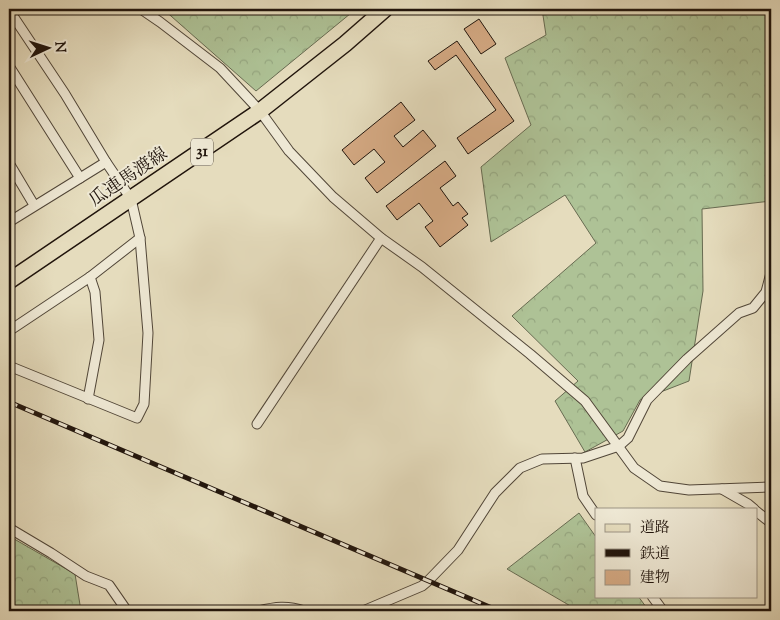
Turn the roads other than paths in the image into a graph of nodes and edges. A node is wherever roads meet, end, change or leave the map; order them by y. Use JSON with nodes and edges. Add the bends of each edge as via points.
{"nodes":[{"id":1,"x":141,"y":9,"type":"edge"},
{"id":2,"x":385,"y":9,"type":"edge"},
{"id":3,"x":9,"y":10,"type":"edge"},
{"id":4,"x":9,"y":66,"type":"edge"},
{"id":5,"x":260,"y":111,"type":"junction"},
{"id":6,"x":106,"y":162,"type":"junction"},
{"id":7,"x":9,"y":163,"type":"edge"},
{"id":8,"x":80,"y":178,"type":"junction"},
{"id":9,"x":131,"y":199,"type":"junction"},
{"id":10,"x":34,"y":205,"type":"junction"},
{"id":11,"x":9,"y":222,"type":"edge"},
{"id":12,"x":140,"y":238,"type":"junction"},
{"id":13,"x":381,"y":238,"type":"junction"},
{"id":14,"x":771,"y":273,"type":"edge"},
{"id":15,"x":90,"y":277,"type":"junction"},
{"id":16,"x":9,"y":281,"type":"edge"},
{"id":17,"x":9,"y":331,"type":"edge"},
{"id":18,"x":9,"y":366,"type":"edge"},
{"id":19,"x":88,"y":399,"type":"junction"},
{"id":20,"x":257,"y":424,"type":"dead end"},
{"id":21,"x":619,"y":446,"type":"junction"},
{"id":22,"x":575,"y":458,"type":"junction"},
{"id":23,"x":771,"y":487,"type":"edge"},
{"id":24,"x":722,"y":489,"type":"junction"},
{"id":25,"x":753,"y":508,"type":"edge"},
{"id":26,"x":758,"y":512,"type":"edge"},
{"id":27,"x":595,"y":514,"type":"edge"},
{"id":28,"x":771,"y":523,"type":"edge"},
{"id":29,"x":9,"y":528,"type":"edge"},
{"id":30,"x":653,"y":598,"type":"edge"},
{"id":31,"x":127,"y":611,"type":"edge"},
{"id":32,"x":258,"y":611,"type":"edge"},
{"id":33,"x":304,"y":611,"type":"edge"},
{"id":34,"x":363,"y":611,"type":"edge"},
{"id":35,"x":663,"y":611,"type":"edge"}],
"edges":[{"from":1,"to":5,"type":"street","via":[[220,68]]},
{"from":2,"to":5,"type":"main road","name":"瓜連馬渡線","number":"31"},
{"from":3,"to":6,"type":"street"},
{"from":4,"to":8,"type":"street"},
{"from":5,"to":9,"type":"main road","name":"瓜連馬渡線","number":"31"},
{"from":5,"to":13,"type":"street","via":[[289,151],[333,197]]},
{"from":6,"to":8,"type":"street"},
{"from":6,"to":9,"type":"street"},
{"from":7,"to":10,"type":"street"},
{"from":8,"to":10,"type":"street"},
{"from":9,"to":12,"type":"street"},
{"from":9,"to":16,"type":"main road","name":"瓜連馬渡線","number":"31"},
{"from":10,"to":11,"type":"street"},
{"from":12,"to":15,"type":"street"},
{"from":12,"to":19,"type":"street","via":[[148,333],[144,404],[137,418]]},
{"from":13,"to":20,"type":"street"},
{"from":13,"to":21,"type":"street","via":[[585,401]]},
{"from":14,"to":21,"type":"street","via":[[766,292],[753,308],[739,313],[647,400],[628,438]]},
{"from":15,"to":17,"type":"street"},
{"from":15,"to":19,"type":"street","via":[[95,292],[99,340]]},
{"from":18,"to":19,"type":"street"},
{"from":21,"to":22,"type":"street"},
{"from":21,"to":24,"type":"street","via":[[634,468],[660,486],[689,490]]},
{"from":22,"to":27,"type":"street","via":[[583,496]]},
{"from":22,"to":34,"type":"street","via":[[542,459],[520,468],[494,494],[458,550],[428,581]]},
{"from":23,"to":24,"type":"street"},
{"from":24,"to":25,"type":"street"},
{"from":26,"to":28,"type":"street"},
{"from":29,"to":31,"type":"street","via":[[86,576],[109,585]]},
{"from":30,"to":35,"type":"street"},
{"from":32,"to":33,"type":"street","via":[[294,607]]}]}
